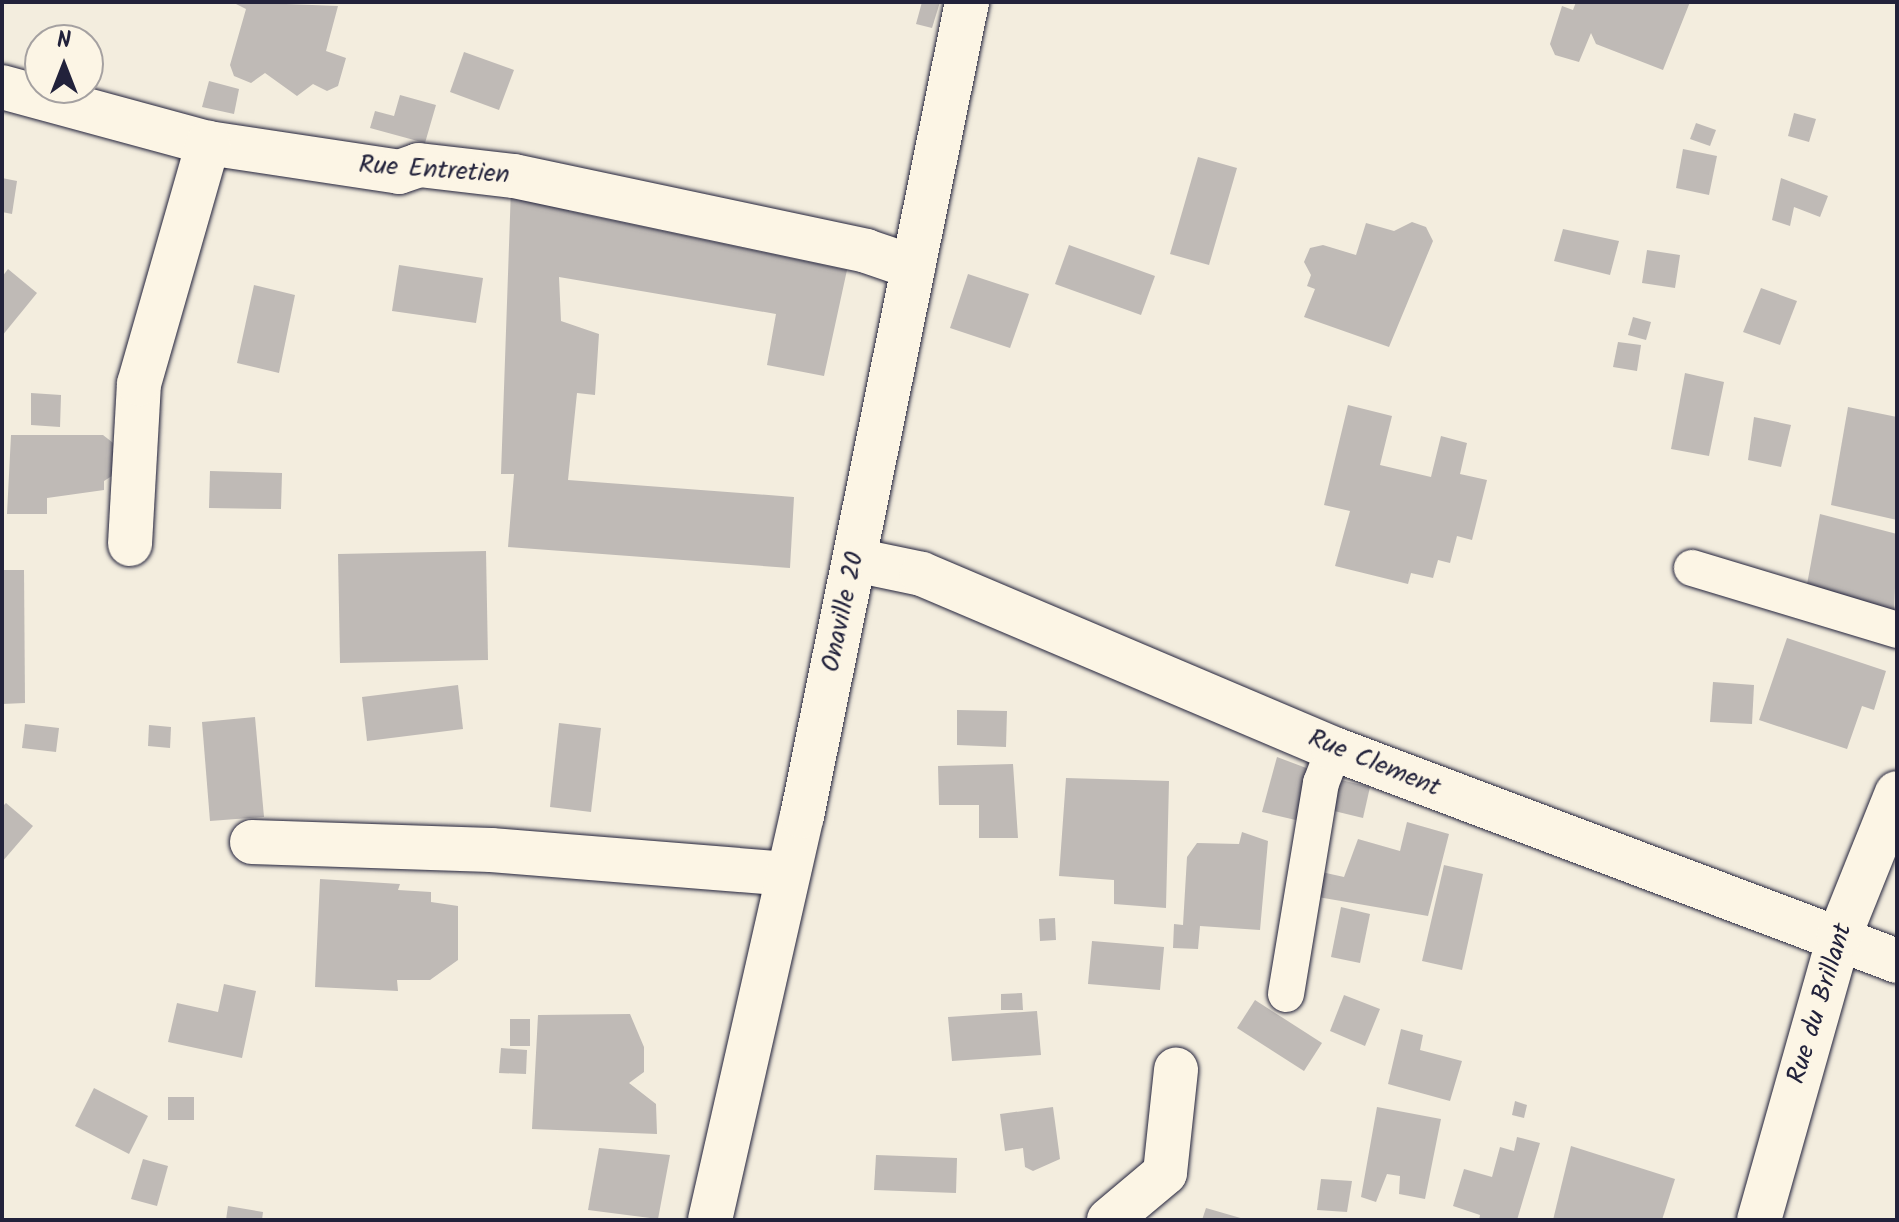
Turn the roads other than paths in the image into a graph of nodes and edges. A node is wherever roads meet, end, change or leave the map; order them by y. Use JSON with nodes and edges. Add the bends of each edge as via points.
{"nodes":[{"id":1,"x":967,"y":2,"type":"edge"},
{"id":2,"x":2,"y":87,"type":"edge"},
{"id":3,"x":208,"y":143,"type":"junction"},
{"id":4,"x":913,"y":267,"type":"junction"},
{"id":5,"x":130,"y":544,"type":"dead end"},
{"id":6,"x":855,"y":560,"type":"junction"},
{"id":7,"x":1692,"y":568,"type":"dead end"},
{"id":8,"x":1897,"y":630,"type":"edge"},
{"id":9,"x":1334,"y":749,"type":"junction"},
{"id":10,"x":1897,"y":793,"type":"edge"},
{"id":11,"x":252,"y":842,"type":"dead end"},
{"id":12,"x":787,"y":874,"type":"junction"},
{"id":13,"x":1839,"y":937,"type":"junction"},
{"id":14,"x":1897,"y":961,"type":"edge"},
{"id":15,"x":1286,"y":994,"type":"dead end"},
{"id":16,"x":1176,"y":1070,"type":"dead end"},
{"id":17,"x":710,"y":1220,"type":"edge"},
{"id":18,"x":1109,"y":1220,"type":"edge"},
{"id":19,"x":1759,"y":1220,"type":"edge"}],
"edges":[{"from":1,"to":4,"type":"street","name":"Onaville 20"},
{"from":2,"to":3,"type":"street","name":"Rue Entretien"},
{"from":3,"to":4,"type":"street","name":"Rue Entretien","via":[[399,172],[419,165],[514,176],[866,251]]},
{"from":3,"to":5,"type":"street","via":[[139,384]]},
{"from":4,"to":6,"type":"street","name":"Onaville 20"},
{"from":6,"to":9,"type":"street","name":"Rue Clement","via":[[922,574]]},
{"from":6,"to":12,"type":"street","name":"Onaville 20"},
{"from":7,"to":8,"type":"lane"},
{"from":9,"to":13,"type":"street","name":"Rue Clement"},
{"from":9,"to":15,"type":"lane","via":[[1321,783]]},
{"from":10,"to":13,"type":"street","name":"Rue du Brillant"},
{"from":11,"to":12,"type":"street","via":[[491,850]]},
{"from":12,"to":17,"type":"street","name":"Onaville 20"},
{"from":13,"to":14,"type":"street","name":"Rue Clement"},
{"from":13,"to":19,"type":"street","name":"Rue du Brillant"},
{"from":16,"to":18,"type":"street","via":[[1165,1173]]}]}
